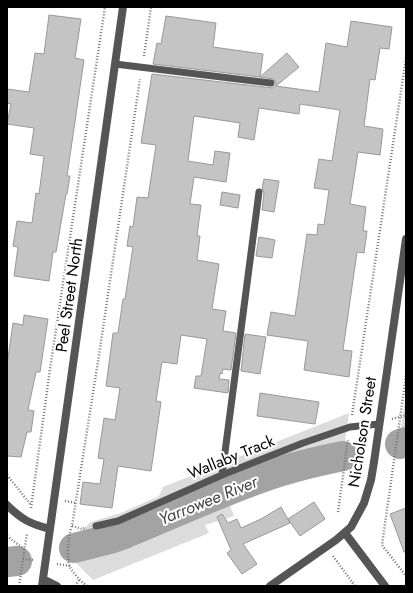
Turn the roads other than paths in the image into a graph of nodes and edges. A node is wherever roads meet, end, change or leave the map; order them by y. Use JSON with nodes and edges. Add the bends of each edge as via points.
{"nodes":[{"id":1,"x":123,"y":7,"type":"edge"},
{"id":2,"x":114,"y":64,"type":"junction"},
{"id":3,"x":271,"y":83,"type":"dead end"},
{"id":4,"x":259,"y":192,"type":"dead end"},
{"id":5,"x":406,"y":239,"type":"edge"},
{"id":6,"x":379,"y":424,"type":"junction"},
{"id":7,"x":222,"y":475,"type":"junction"},
{"id":8,"x":7,"y":505,"type":"edge"},
{"id":9,"x":96,"y":526,"type":"dead end"},
{"id":10,"x":50,"y":529,"type":"junction"},
{"id":11,"x":345,"y":533,"type":"junction"},
{"id":12,"x":43,"y":582,"type":"edge"},
{"id":13,"x":57,"y":586,"type":"edge"},
{"id":14,"x":270,"y":586,"type":"edge"},
{"id":15,"x":385,"y":586,"type":"edge"}],
"edges":[{"from":1,"to":2,"type":"street","name":"Peel Street North"},
{"from":2,"to":3,"type":"lane"},
{"from":2,"to":10,"type":"street","name":"Peel Street North"},
{"from":4,"to":7,"type":"lane"},
{"from":5,"to":6,"type":"street","name":"Nicholson Street"},
{"from":6,"to":7,"type":"lane","name":"Wallaby Track","via":[[350,427]]},
{"from":6,"to":11,"type":"street","name":"Nicholson Street","via":[[371,480],[364,503],[356,520]]},
{"from":7,"to":9,"type":"lane","name":"Wallaby Track","via":[[118,521]]},
{"from":8,"to":10,"type":"street","via":[[28,523]]},
{"from":10,"to":12,"type":"street","name":"Peel Street North"},
{"from":11,"to":14,"type":"street","name":"Nicholson Street"},
{"from":11,"to":15,"type":"street"},
{"from":12,"to":13,"type":"street"}]}
